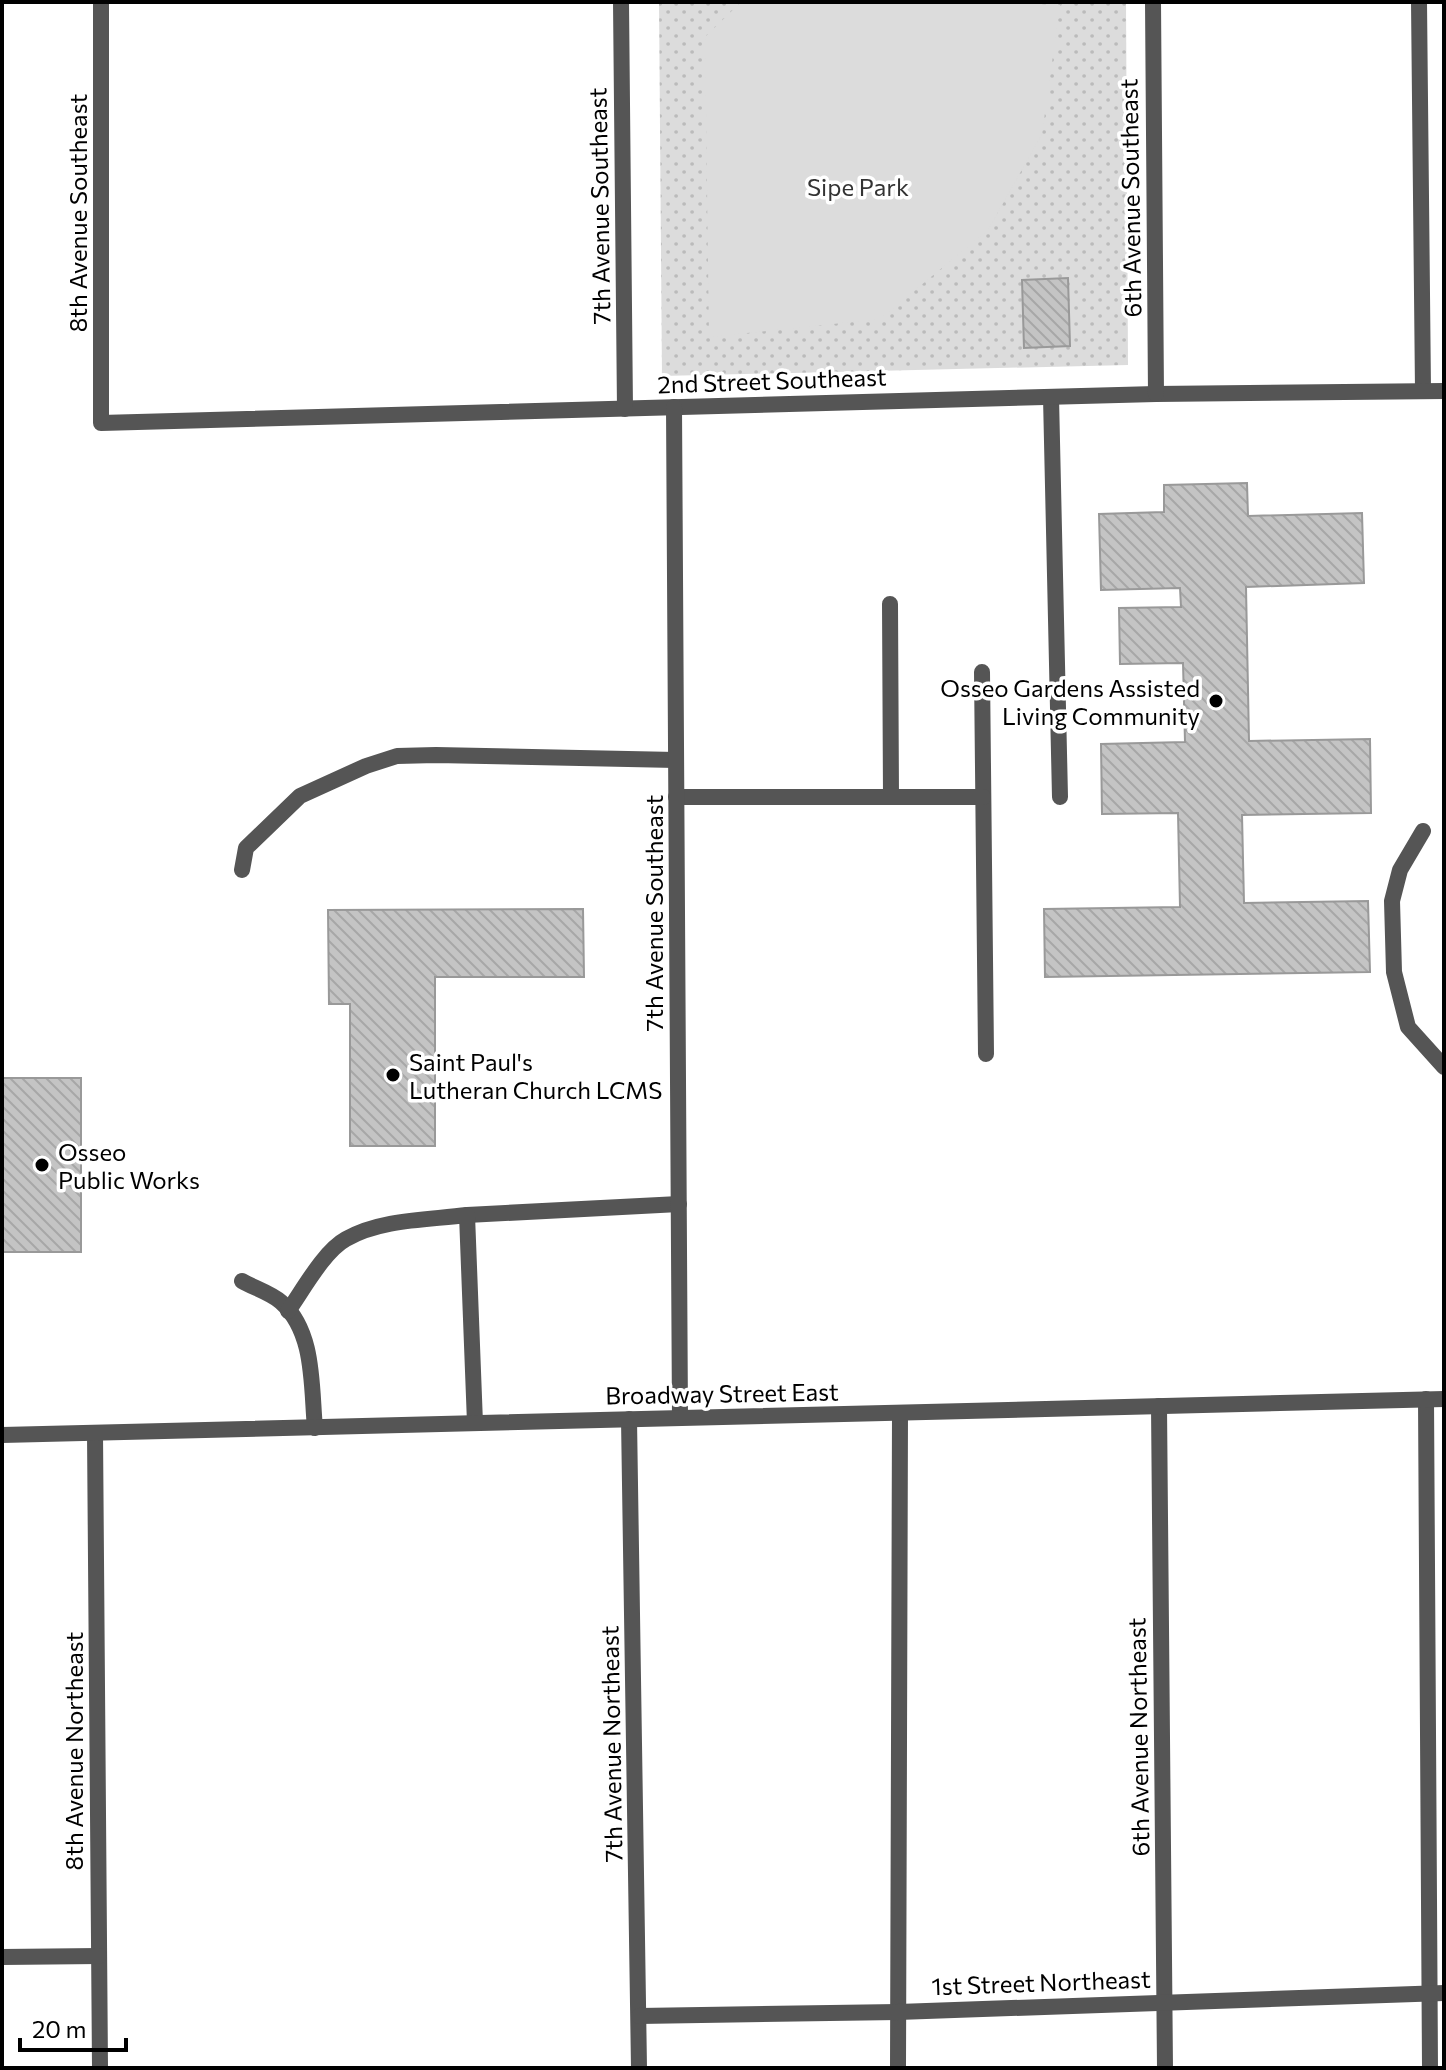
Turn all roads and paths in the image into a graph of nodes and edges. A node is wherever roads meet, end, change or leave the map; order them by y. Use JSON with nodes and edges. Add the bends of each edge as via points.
{"nodes":[{"id":1,"x":101,"y":2,"type":"edge"},
{"id":2,"x":621,"y":2,"type":"edge"},
{"id":3,"x":1153,"y":2,"type":"edge"},
{"id":4,"x":1419,"y":2,"type":"edge"},
{"id":5,"x":1423,"y":391,"type":"junction"},
{"id":6,"x":1444,"y":391,"type":"edge"},
{"id":7,"x":1156,"y":394,"type":"junction"},
{"id":8,"x":1051,"y":397,"type":"junction"},
{"id":9,"x":674,"y":407,"type":"junction"},
{"id":10,"x":625,"y":409,"type":"junction"},
{"id":11,"x":101,"y":423,"type":"joint"},
{"id":12,"x":890,"y":604,"type":"dead end"},
{"id":13,"x":982,"y":672,"type":"dead end"},
{"id":14,"x":676,"y":760,"type":"junction"},
{"id":15,"x":676,"y":797,"type":"junction"},
{"id":16,"x":891,"y":797,"type":"junction"},
{"id":17,"x":983,"y":797,"type":"junction"},
{"id":18,"x":1060,"y":797,"type":"dead end"},
{"id":19,"x":1423,"y":831,"type":"dead end"},
{"id":20,"x":242,"y":870,"type":"dead end"},
{"id":21,"x":986,"y":1054,"type":"dead end"},
{"id":22,"x":1444,"y":1067,"type":"edge"},
{"id":23,"x":679,"y":1204,"type":"junction"},
{"id":24,"x":467,"y":1215,"type":"junction"},
{"id":25,"x":242,"y":1281,"type":"dead end"},
{"id":26,"x":288,"y":1311,"type":"junction"},
{"id":27,"x":1426,"y":1399,"type":"junction"},
{"id":28,"x":1444,"y":1399,"type":"edge"},
{"id":29,"x":1159,"y":1406,"type":"junction"},
{"id":30,"x":900,"y":1413,"type":"junction"},
{"id":31,"x":680,"y":1418,"type":"junction"},
{"id":32,"x":629,"y":1419,"type":"junction"},
{"id":33,"x":475,"y":1423,"type":"junction"},
{"id":34,"x":315,"y":1428,"type":"junction"},
{"id":35,"x":95,"y":1433,"type":"junction"},
{"id":36,"x":2,"y":1435,"type":"edge"},
{"id":37,"x":99,"y":1956,"type":"junction"},
{"id":38,"x":2,"y":1957,"type":"edge"},
{"id":39,"x":1437,"y":1993,"type":"edge"},
{"id":40,"x":1164,"y":2002,"type":"junction"},
{"id":41,"x":898,"y":2012,"type":"junction"},
{"id":42,"x":639,"y":2016,"type":"junction"},
{"id":43,"x":100,"y":2068,"type":"edge"},
{"id":44,"x":639,"y":2068,"type":"edge"},
{"id":45,"x":898,"y":2068,"type":"edge"},
{"id":46,"x":1165,"y":2068,"type":"edge"},
{"id":47,"x":1430,"y":2068,"type":"edge"}],
"edges":[{"from":1,"to":11,"type":"street","name":"8th Avenue Southeast"},
{"from":2,"to":10,"type":"street","name":"7th Avenue Southeast"},
{"from":3,"to":7,"type":"street","name":"6th Avenue Southeast"},
{"from":4,"to":5,"type":"street"},
{"from":5,"to":6,"type":"street","name":"2nd Street Southeast"},
{"from":5,"to":7,"type":"street","name":"2nd Street Southeast"},
{"from":7,"to":8,"type":"street","name":"2nd Street Southeast"},
{"from":8,"to":9,"type":"street","name":"2nd Street Southeast"},
{"from":8,"to":18,"type":"street"},
{"from":9,"to":10,"type":"street","name":"2nd Street Southeast"},
{"from":9,"to":14,"type":"street","name":"7th Avenue Southeast"},
{"from":10,"to":11,"type":"street","name":"2nd Street Southeast"},
{"from":12,"to":16,"type":"street"},
{"from":13,"to":17,"type":"street"},
{"from":14,"to":15,"type":"street","name":"7th Avenue Southeast"},
{"from":14,"to":20,"type":"street","via":[[397,756],[300,796],[246,848]]},
{"from":15,"to":16,"type":"street"},
{"from":15,"to":23,"type":"street","name":"7th Avenue Southeast"},
{"from":16,"to":17,"type":"street"},
{"from":17,"to":21,"type":"street"},
{"from":19,"to":22,"type":"street","via":[[1400,870],[1392,901],[1394,972],[1408,1027]]},
{"from":23,"to":24,"type":"street"},
{"from":23,"to":31,"type":"street","name":"7th Avenue Southeast"},
{"from":24,"to":26,"type":"street","via":[[380,1226],[345,1239]]},
{"from":24,"to":33,"type":"street"},
{"from":25,"to":26,"type":"street"},
{"from":26,"to":34,"type":"street","via":[[308,1348]]},
{"from":27,"to":28,"type":"street","name":"Broadway Street East"},
{"from":27,"to":29,"type":"street","name":"Broadway Street East"},
{"from":27,"to":39,"type":"street"},
{"from":29,"to":30,"type":"street","name":"Broadway Street East"},
{"from":29,"to":40,"type":"street","name":"6th Avenue Northeast"},
{"from":30,"to":31,"type":"street","name":"Broadway Street East"},
{"from":30,"to":41,"type":"street"},
{"from":31,"to":32,"type":"street","name":"Broadway Street East"},
{"from":32,"to":33,"type":"street","name":"Broadway Street East"},
{"from":32,"to":42,"type":"street","name":"7th Avenue Northeast"},
{"from":33,"to":34,"type":"street","name":"Broadway Street East"},
{"from":34,"to":35,"type":"street","name":"Broadway Street East"},
{"from":35,"to":36,"type":"street","name":"Broadway Street East"},
{"from":35,"to":37,"type":"street","name":"8th Avenue Northeast"},
{"from":37,"to":38,"type":"street"},
{"from":37,"to":43,"type":"street","name":"8th Avenue Northeast"},
{"from":39,"to":40,"type":"street","name":"1st Street Northeast"},
{"from":39,"to":47,"type":"street"},
{"from":40,"to":41,"type":"street","name":"1st Street Northeast"},
{"from":40,"to":46,"type":"street","name":"6th Avenue Northeast"},
{"from":41,"to":42,"type":"street","name":"1st Street Northeast"},
{"from":41,"to":45,"type":"street"},
{"from":42,"to":44,"type":"street","name":"7th Avenue Northeast"}]}
